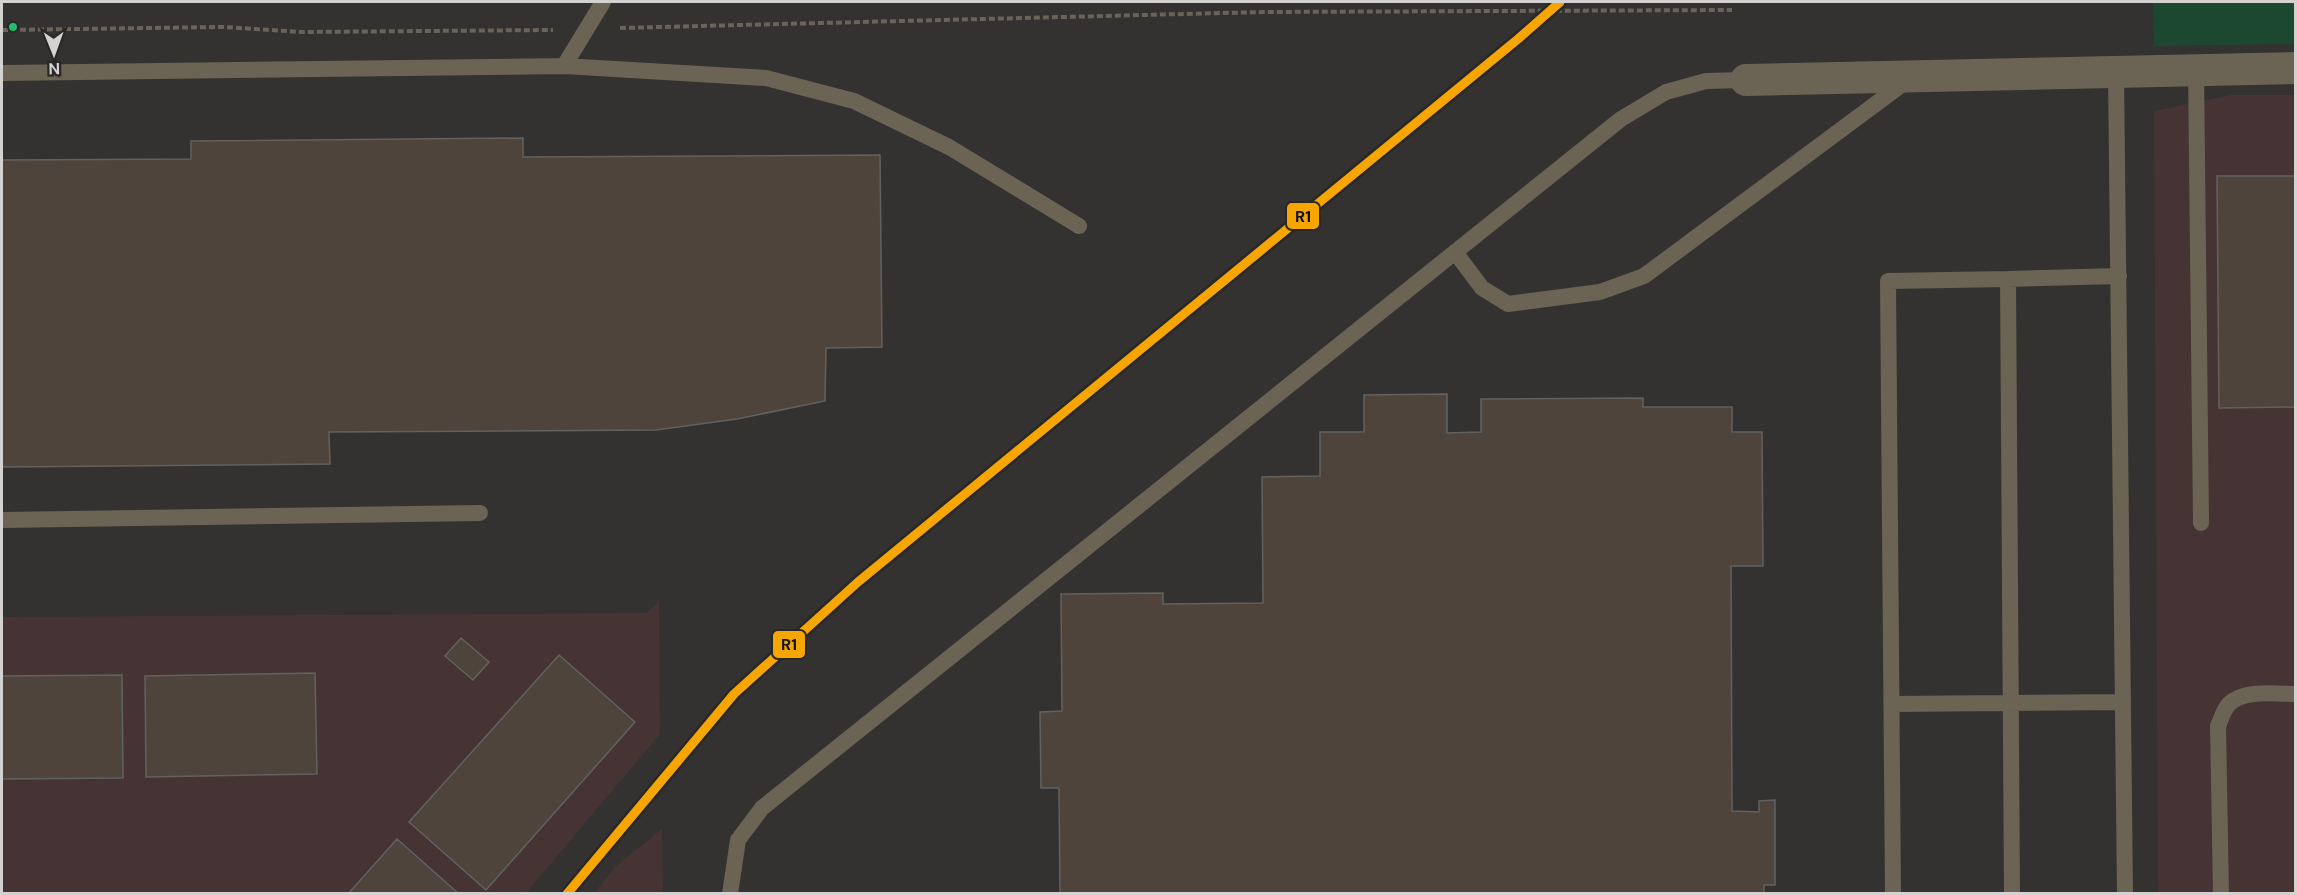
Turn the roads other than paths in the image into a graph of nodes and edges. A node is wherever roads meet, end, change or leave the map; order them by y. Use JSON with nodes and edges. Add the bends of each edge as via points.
{"nodes":[{"id":1,"x":603,"y":2,"type":"edge"},
{"id":2,"x":564,"y":66,"type":"junction"},
{"id":3,"x":2295,"y":68,"type":"edge"},
{"id":4,"x":2196,"y":69,"type":"junction"},
{"id":5,"x":2,"y":72,"type":"edge"},
{"id":6,"x":2116,"y":72,"type":"junction"},
{"id":7,"x":1914,"y":76,"type":"junction"},
{"id":8,"x":1746,"y":80,"type":"joint"},
{"id":9,"x":1079,"y":226,"type":"dead end"},
{"id":10,"x":1455,"y":252,"type":"junction"},
{"id":11,"x":2118,"y":276,"type":"junction"},
{"id":12,"x":2008,"y":279,"type":"junction"},
{"id":13,"x":480,"y":513,"type":"dead end"},
{"id":14,"x":2,"y":520,"type":"edge"},
{"id":15,"x":2201,"y":523,"type":"dead end"},
{"id":16,"x":2295,"y":694,"type":"edge"},
{"id":17,"x":2011,"y":702,"type":"junction"},
{"id":18,"x":2123,"y":702,"type":"junction"},
{"id":19,"x":1892,"y":704,"type":"junction"},
{"id":20,"x":730,"y":894,"type":"edge"},
{"id":21,"x":1893,"y":894,"type":"edge"},
{"id":22,"x":2012,"y":894,"type":"edge"},
{"id":23,"x":2125,"y":894,"type":"edge"},
{"id":24,"x":2221,"y":894,"type":"edge"}],
"edges":[{"from":1,"to":2,"type":"lane"},
{"from":2,"to":5,"type":"lane"},
{"from":2,"to":9,"type":"lane","via":[[766,78],[854,101],[949,147]]},
{"from":3,"to":4,"type":"street"},
{"from":4,"to":6,"type":"street"},
{"from":4,"to":15,"type":"lane"},
{"from":6,"to":7,"type":"street"},
{"from":6,"to":11,"type":"lane"},
{"from":7,"to":8,"type":"street"},
{"from":7,"to":10,"type":"lane","via":[[1644,276],[1600,292],[1508,304],[1482,288]]},
{"from":8,"to":10,"type":"lane","via":[[1706,81],[1666,92],[1621,119]]},
{"from":10,"to":20,"type":"lane","via":[[762,808],[738,840]]},
{"from":11,"to":12,"type":"lane"},
{"from":11,"to":18,"type":"lane"},
{"from":12,"to":17,"type":"lane"},
{"from":12,"to":19,"type":"lane","via":[[1888,282]]},
{"from":13,"to":14,"type":"lane"},
{"from":16,"to":24,"type":"lane","via":[[2238,698],[2229,704],[2218,726]]},
{"from":17,"to":18,"type":"lane"},
{"from":17,"to":19,"type":"lane"},
{"from":17,"to":22,"type":"lane"},
{"from":18,"to":23,"type":"lane"},
{"from":19,"to":21,"type":"lane"}]}
